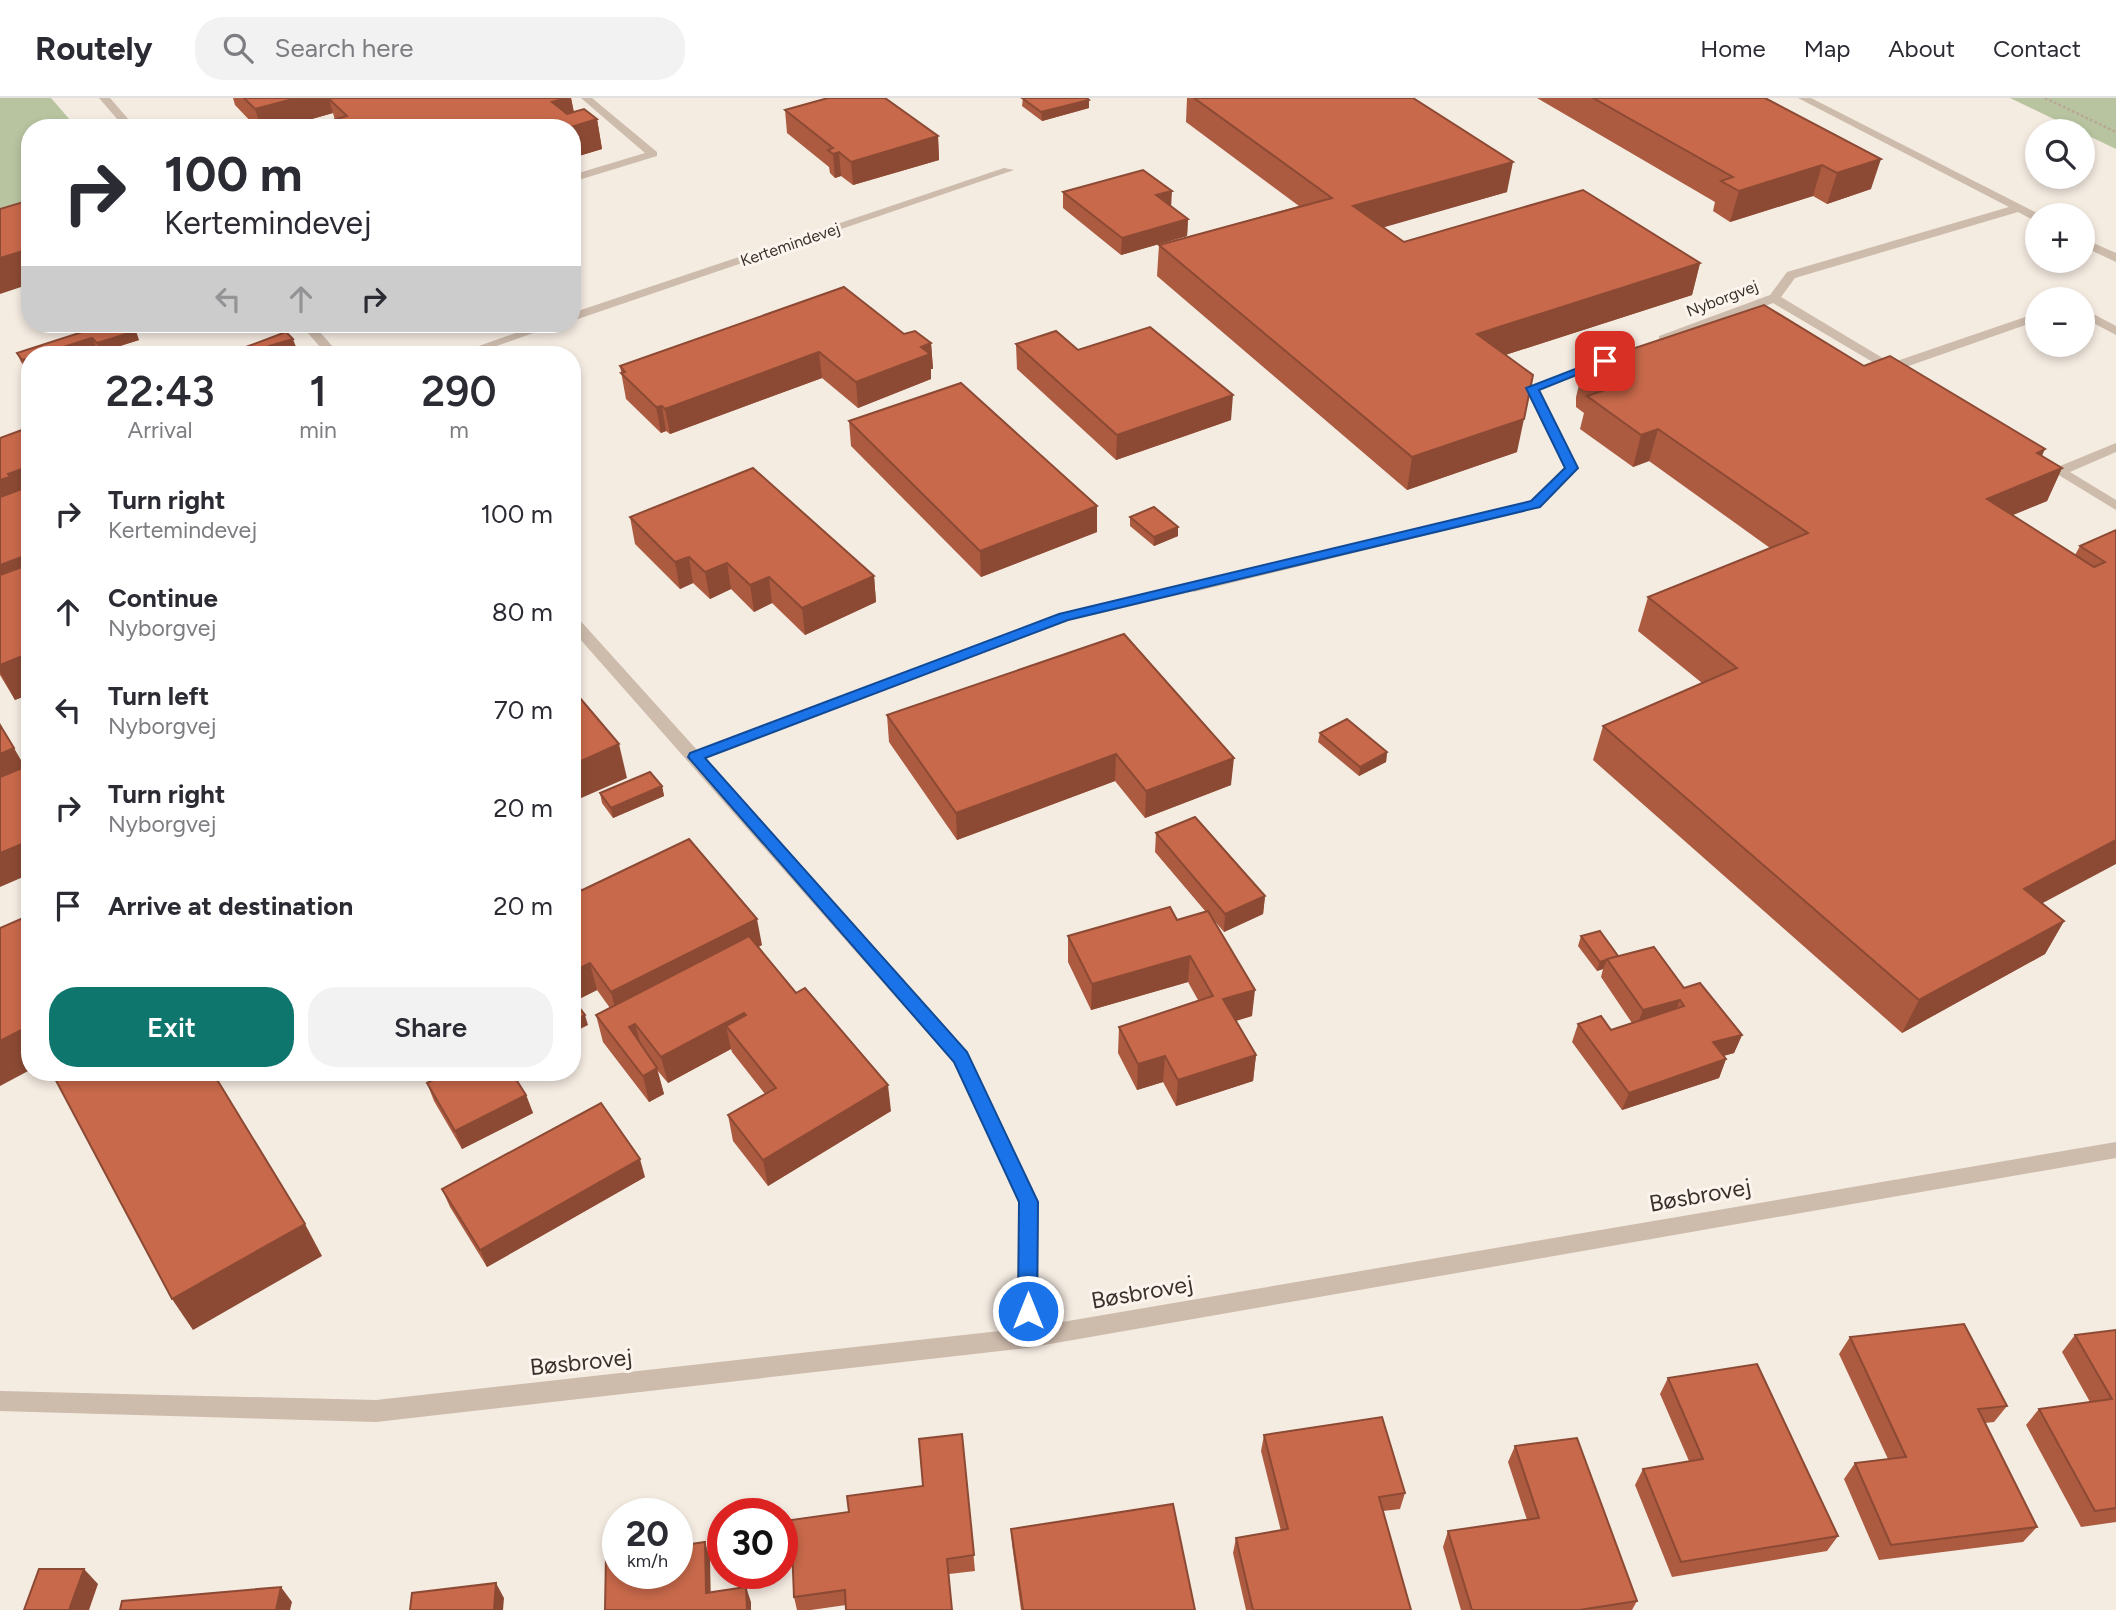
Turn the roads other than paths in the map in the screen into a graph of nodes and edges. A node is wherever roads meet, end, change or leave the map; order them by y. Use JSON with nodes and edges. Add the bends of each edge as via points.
{"nodes":[{"id":1,"x":104,"y":98,"type":"edge"},
{"id":2,"x":586,"y":98,"type":"edge"},
{"id":3,"x":1804,"y":98,"type":"edge"},
{"id":4,"x":123,"y":119,"type":"edge"},
{"id":5,"x":1008,"y":170,"type":"dead end"},
{"id":6,"x":581,"y":176,"type":"edge"},
{"id":7,"x":2019,"y":208,"type":"junction"},
{"id":8,"x":2025,"y":211,"type":"edge"},
{"id":9,"x":2095,"y":248,"type":"edge"},
{"id":10,"x":2116,"y":258,"type":"edge"},
{"id":11,"x":1774,"y":298,"type":"junction"},
{"id":12,"x":581,"y":314,"type":"edge"},
{"id":13,"x":2095,"y":319,"type":"edge"},
{"id":14,"x":2025,"y":321,"type":"edge"},
{"id":15,"x":2116,"y":331,"type":"edge"},
{"id":16,"x":314,"y":333,"type":"edge"},
{"id":17,"x":526,"y":333,"type":"edge"},
{"id":18,"x":1647,"y":345,"type":"edge"},
{"id":19,"x":326,"y":346,"type":"edge"},
{"id":20,"x":486,"y":346,"type":"edge"},
{"id":21,"x":1621,"y":355,"type":"edge"},
{"id":22,"x":1890,"y":368,"type":"junction"},
{"id":23,"x":1912,"y":382,"type":"edge"},
{"id":24,"x":2116,"y":447,"type":"edge"},
{"id":25,"x":2026,"y":451,"type":"edge"},
{"id":26,"x":2060,"y":471,"type":"junction"},
{"id":27,"x":2116,"y":506,"type":"edge"},
{"id":28,"x":581,"y":630,"type":"edge"},
{"id":29,"x":695,"y":757,"type":"junction"},
{"id":30,"x":2116,"y":1150,"type":"edge"},
{"id":31,"x":1027,"y":1338,"type":"junction"},
{"id":32,"x":0,"y":1401,"type":"edge"}],
"edges":[{"from":1,"to":4,"type":"street"},
{"from":2,"to":6,"type":"street","via":[[653,154]]},
{"from":3,"to":7,"type":"street"},
{"from":5,"to":12,"type":"street","name":"Kertemindevej"},
{"from":7,"to":8,"type":"street"},
{"from":7,"to":11,"type":"street","via":[[1791,275]]},
{"from":9,"to":10,"type":"street"},
{"from":11,"to":18,"type":"street","name":"Nyborgvej"},
{"from":11,"to":22,"type":"street","name":"Nyborgvej"},
{"from":13,"to":15,"type":"street"},
{"from":14,"to":22,"type":"street"},
{"from":16,"to":19,"type":"street"},
{"from":17,"to":20,"type":"street"},
{"from":21,"to":29,"type":"street","via":[[1532,388],[1571,468],[1536,504],[1064,617]]},
{"from":22,"to":23,"type":"street","name":"Nyborgvej"},
{"from":24,"to":26,"type":"street"},
{"from":25,"to":26,"type":"street"},
{"from":26,"to":27,"type":"street"},
{"from":28,"to":29,"type":"street"},
{"from":29,"to":31,"type":"street","via":[[960,1057],[1028,1202]]},
{"from":30,"to":31,"type":"street","name":"Bøsbrovej"},
{"from":31,"to":32,"type":"street","name":"Bøsbrovej","via":[[376,1411]]}]}
